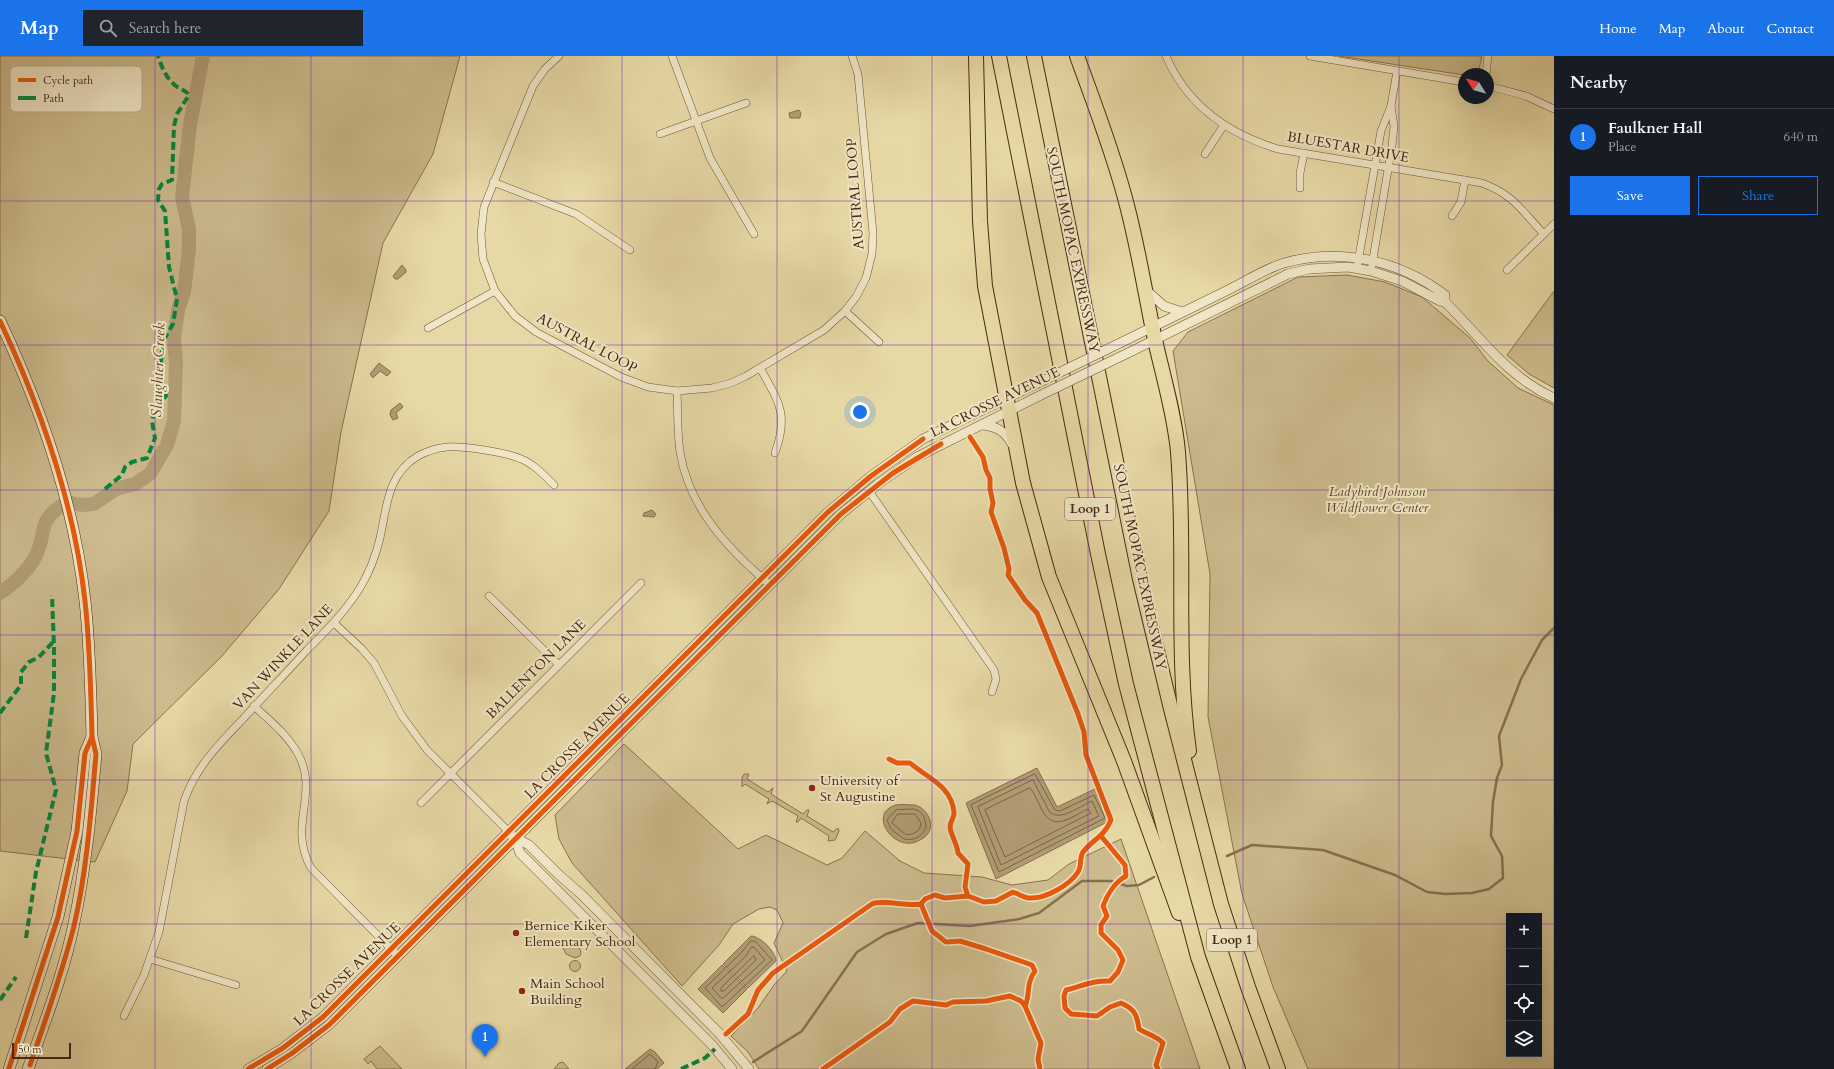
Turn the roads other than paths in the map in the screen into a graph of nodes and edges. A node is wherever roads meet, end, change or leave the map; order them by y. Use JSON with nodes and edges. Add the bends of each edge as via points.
{"nodes":[{"id":1,"x":559,"y":56,"type":"edge"},
{"id":2,"x":672,"y":56,"type":"edge"},
{"id":3,"x":852,"y":56,"type":"edge"},
{"id":4,"x":976,"y":56,"type":"edge"},
{"id":5,"x":998,"y":56,"type":"edge"},
{"id":6,"x":1034,"y":56,"type":"edge"},
{"id":7,"x":1076,"y":56,"type":"edge"},
{"id":8,"x":1166,"y":56,"type":"edge"},
{"id":9,"x":1310,"y":56,"type":"edge"},
{"id":10,"x":1488,"y":56,"type":"edge"},
{"id":11,"x":1487,"y":68,"type":"edge"},
{"id":12,"x":1397,"y":72,"type":"junction"},
{"id":13,"x":1458,"y":81,"type":"edge"},
{"id":14,"x":1494,"y":88,"type":"edge"},
{"id":15,"x":746,"y":103,"type":"dead end"},
{"id":16,"x":1391,"y":106,"type":"junction"},
{"id":17,"x":1553,"y":108,"type":"edge"},
{"id":18,"x":696,"y":121,"type":"junction"},
{"id":19,"x":1224,"y":125,"type":"junction"},
{"id":20,"x":660,"y":134,"type":"dead end"},
{"id":21,"x":1304,"y":153,"type":"junction"},
{"id":22,"x":1205,"y":154,"type":"dead end"},
{"id":23,"x":1375,"y":165,"type":"junction"},
{"id":24,"x":1388,"y":167,"type":"junction"},
{"id":25,"x":1465,"y":180,"type":"junction"},
{"id":26,"x":494,"y":182,"type":"junction"},
{"id":27,"x":1300,"y":188,"type":"dead end"},
{"id":28,"x":1452,"y":216,"type":"dead end"},
{"id":29,"x":1554,"y":224,"type":"edge"},
{"id":30,"x":754,"y":234,"type":"dead end"},
{"id":31,"x":1543,"y":234,"type":"junction"},
{"id":32,"x":630,"y":250,"type":"dead end"},
{"id":33,"x":1359,"y":258,"type":"junction"},
{"id":34,"x":1372,"y":260,"type":"junction"},
{"id":35,"x":1357,"y":268,"type":"junction"},
{"id":36,"x":1506,"y":270,"type":"dead end"},
{"id":37,"x":1370,"y":271,"type":"junction"},
{"id":38,"x":1145,"y":288,"type":"junction"},
{"id":39,"x":495,"y":291,"type":"junction"},
{"id":40,"x":1446,"y":302,"type":"junction"},
{"id":41,"x":845,"y":312,"type":"junction"},
{"id":42,"x":1182,"y":312,"type":"junction"},
{"id":43,"x":0,"y":321,"type":"edge"},
{"id":44,"x":428,"y":328,"type":"dead end"},
{"id":45,"x":1154,"y":333,"type":"junction"},
{"id":46,"x":879,"y":342,"type":"dead end"},
{"id":47,"x":760,"y":368,"type":"junction"},
{"id":48,"x":677,"y":391,"type":"junction"},
{"id":49,"x":1554,"y":398,"type":"edge"},
{"id":50,"x":1009,"y":404,"type":"junction"},
{"id":51,"x":982,"y":425,"type":"junction"},
{"id":52,"x":775,"y":452,"type":"dead end"},
{"id":53,"x":1018,"y":454,"type":"junction"},
{"id":54,"x":554,"y":484,"type":"dead end"},
{"id":55,"x":869,"y":491,"type":"junction"},
{"id":56,"x":766,"y":581,"type":"junction"},
{"id":57,"x":641,"y":583,"type":"dead end"},
{"id":58,"x":489,"y":596,"type":"dead end"},
{"id":59,"x":334,"y":622,"type":"junction"},
{"id":60,"x":558,"y":665,"type":"junction"},
{"id":61,"x":992,"y":692,"type":"dead end"},
{"id":62,"x":254,"y":706,"type":"junction"},
{"id":63,"x":92,"y":738,"type":"junction"},
{"id":64,"x":450,"y":774,"type":"junction"},
{"id":65,"x":420,"y":802,"type":"dead end"},
{"id":66,"x":1196,"y":809,"type":"junction"},
{"id":67,"x":512,"y":835,"type":"junction"},
{"id":68,"x":394,"y":953,"type":"junction"},
{"id":69,"x":1198,"y":957,"type":"junction"},
{"id":70,"x":150,"y":958,"type":"junction"},
{"id":71,"x":236,"y":985,"type":"dead end"},
{"id":72,"x":124,"y":1016,"type":"dead end"},
{"id":73,"x":270,"y":1064,"type":"edge"},
{"id":74,"x":9,"y":1069,"type":"edge"},
{"id":75,"x":28,"y":1069,"type":"edge"},
{"id":76,"x":248,"y":1069,"type":"edge"},
{"id":77,"x":732,"y":1069,"type":"edge"},
{"id":78,"x":749,"y":1069,"type":"edge"},
{"id":79,"x":1238,"y":1069,"type":"edge"},
{"id":80,"x":1278,"y":1069,"type":"edge"}],
"edges":[{"from":1,"to":26,"type":"street","name":"AUSTRAL LOOP","via":[[533,86]]},
{"from":2,"to":18,"type":"street"},
{"from":3,"to":41,"type":"street","name":"AUSTRAL LOOP","via":[[858,74],[873,245],[870,265],[862,286]]},
{"from":4,"to":50,"type":"highway","via":[[984,279]]},
{"from":5,"to":69,"type":"highway","number":"Loop 1","via":[[1126,684]]},
{"from":6,"to":66,"type":"highway","name":"SOUTH MOPAC EXPRESSWAY","number":"Loop 1","via":[[1140,580]]},
{"from":7,"to":38,"type":"highway","via":[[1098,112],[1125,197]]},
{"from":8,"to":19,"type":"street","name":"BLUESTAR DRIVE","via":[[1192,98]]},
{"from":9,"to":12,"type":"street"},
{"from":10,"to":11,"type":"street"},
{"from":12,"to":13,"type":"street"},
{"from":12,"to":16,"type":"street"},
{"from":14,"to":17,"type":"street","via":[[1526,96]]},
{"from":15,"to":18,"type":"street"},
{"from":16,"to":23,"type":"street","via":[[1381,131]]},
{"from":16,"to":24,"type":"street","via":[[1394,126]]},
{"from":18,"to":20,"type":"street"},
{"from":18,"to":30,"type":"street","via":[[710,158]]},
{"from":19,"to":21,"type":"street","name":"BLUESTAR DRIVE","via":[[1259,143]]},
{"from":19,"to":22,"type":"street"},
{"from":21,"to":23,"type":"street","name":"BLUESTAR DRIVE"},
{"from":21,"to":27,"type":"street"},
{"from":23,"to":24,"type":"street","name":"BLUESTAR DRIVE"},
{"from":23,"to":33,"type":"street"},
{"from":24,"to":25,"type":"street","name":"BLUESTAR DRIVE"},
{"from":24,"to":34,"type":"street"},
{"from":25,"to":28,"type":"street","via":[[1462,202]]},
{"from":25,"to":31,"type":"street","name":"BLUESTAR DRIVE","via":[[1482,183],[1506,194]]},
{"from":26,"to":32,"type":"street","via":[[576,214]]},
{"from":26,"to":39,"type":"street","name":"AUSTRAL LOOP","via":[[484,207],[481,234],[483,259]]},
{"from":29,"to":31,"type":"street"},
{"from":31,"to":36,"type":"street"},
{"from":33,"to":34,"type":"street","name":"LA CROSSE AVENUE"},
{"from":33,"to":35,"type":"street"},
{"from":33,"to":42,"type":"street","name":"LA CROSSE AVENUE","via":[[1322,256],[1283,264]]},
{"from":34,"to":37,"type":"street"},
{"from":34,"to":40,"type":"street","name":"LA CROSSE AVENUE","via":[[1417,277],[1445,295]]},
{"from":35,"to":37,"type":"street","name":"LA CROSSE AVENUE"},
{"from":35,"to":45,"type":"street","name":"LA CROSSE AVENUE","via":[[1331,267],[1288,274]]},
{"from":37,"to":40,"type":"street","name":"LA CROSSE AVENUE","via":[[1402,281]]},
{"from":38,"to":42,"type":"street","via":[[1164,306]]},
{"from":38,"to":45,"type":"highway"},
{"from":39,"to":44,"type":"street"},
{"from":39,"to":48,"type":"street","name":"AUSTRAL LOOP","via":[[515,316],[542,336],[627,380]]},
{"from":40,"to":49,"type":"street","name":"LA CROSSE AVENUE","via":[[1507,368],[1529,385]]},
{"from":41,"to":46,"type":"street"},
{"from":41,"to":47,"type":"street","name":"AUSTRAL LOOP","via":[[824,330]]},
{"from":42,"to":45,"type":"street","name":"LA CROSSE AVENUE"},
{"from":43,"to":63,"type":"main road","via":[[30,387],[67,502],[85,600]]},
{"from":45,"to":50,"type":"street","name":"LA CROSSE AVENUE","bridge":true,"via":[[1122,342],[1036,384]]},
{"from":45,"to":50,"type":"street","name":"LA CROSSE AVENUE","bridge":true,"via":[[1128,353],[1041,395]]},
{"from":45,"to":66,"type":"highway","via":[[1178,449],[1183,547],[1181,673]]},
{"from":47,"to":48,"type":"street","name":"AUSTRAL LOOP","via":[[731,383],[698,390]]},
{"from":47,"to":52,"type":"street","via":[[780,408],[782,430]]},
{"from":48,"to":56,"type":"street","via":[[680,452],[692,494],[719,535]]},
{"from":50,"to":51,"type":"street","name":"LA CROSSE AVENUE"},
{"from":50,"to":53,"type":"highway"},
{"from":50,"to":56,"type":"street","name":"LA CROSSE AVENUE","via":[[923,439],[871,476],[828,512]]},
{"from":51,"to":53,"type":"street","via":[[993,426],[1007,435]]},
{"from":51,"to":55,"type":"street","name":"LA CROSSE AVENUE","via":[[917,457]]},
{"from":53,"to":69,"type":"highway","via":[[1023,483],[1050,577],[1124,761],[1177,910]]},
{"from":54,"to":59,"type":"street","name":"VAN WINKLE LANE","via":[[532,465],[509,455],[447,447],[417,457],[405,466],[392,485],[370,567],[354,597]]},
{"from":55,"to":56,"type":"street","name":"LA CROSSE AVENUE"},
{"from":55,"to":61,"type":"street","via":[[994,670],[996,679]]},
{"from":56,"to":67,"type":"street","name":"LA CROSSE AVENUE"},
{"from":57,"to":60,"type":"street","name":"BALLENTON LANE"},
{"from":58,"to":60,"type":"street"},
{"from":59,"to":62,"type":"street","name":"VAN WINKLE LANE"},
{"from":59,"to":64,"type":"street","via":[[371,659],[409,726]]},
{"from":60,"to":64,"type":"street","name":"BALLENTON LANE"},
{"from":62,"to":68,"type":"street","via":[[289,740],[302,763],[307,782],[301,838],[307,860],[315,873]]},
{"from":62,"to":70,"type":"street","name":"VAN WINKLE LANE","via":[[210,754],[191,782],[184,801],[161,923]]},
{"from":63,"to":74,"type":"main road","via":[[85,753],[77,831],[58,917]]},
{"from":63,"to":75,"type":"main road","via":[[96,754],[91,812],[74,925],[58,982]]},
{"from":64,"to":65,"type":"street","name":"BALLENTON LANE"},
{"from":64,"to":67,"type":"street"},
{"from":66,"to":80,"type":"highway","name":"SOUTH MOPAC EXPRESSWAY","number":"Loop 1","via":[[1230,932]]},
{"from":67,"to":68,"type":"street","name":"LA CROSSE AVENUE"},
{"from":67,"to":77,"type":"street","via":[[520,853]]},
{"from":67,"to":78,"type":"street","via":[[529,845],[582,894],[718,1032]]},
{"from":68,"to":73,"type":"street","name":"LA CROSSE AVENUE","via":[[329,1025]]},
{"from":69,"to":79,"type":"highway","number":"Loop 1"},
{"from":70,"to":71,"type":"street"},
{"from":70,"to":72,"type":"street","name":"VAN WINKLE LANE"},
{"from":73,"to":76,"type":"street","name":"LA CROSSE AVENUE"}]}
